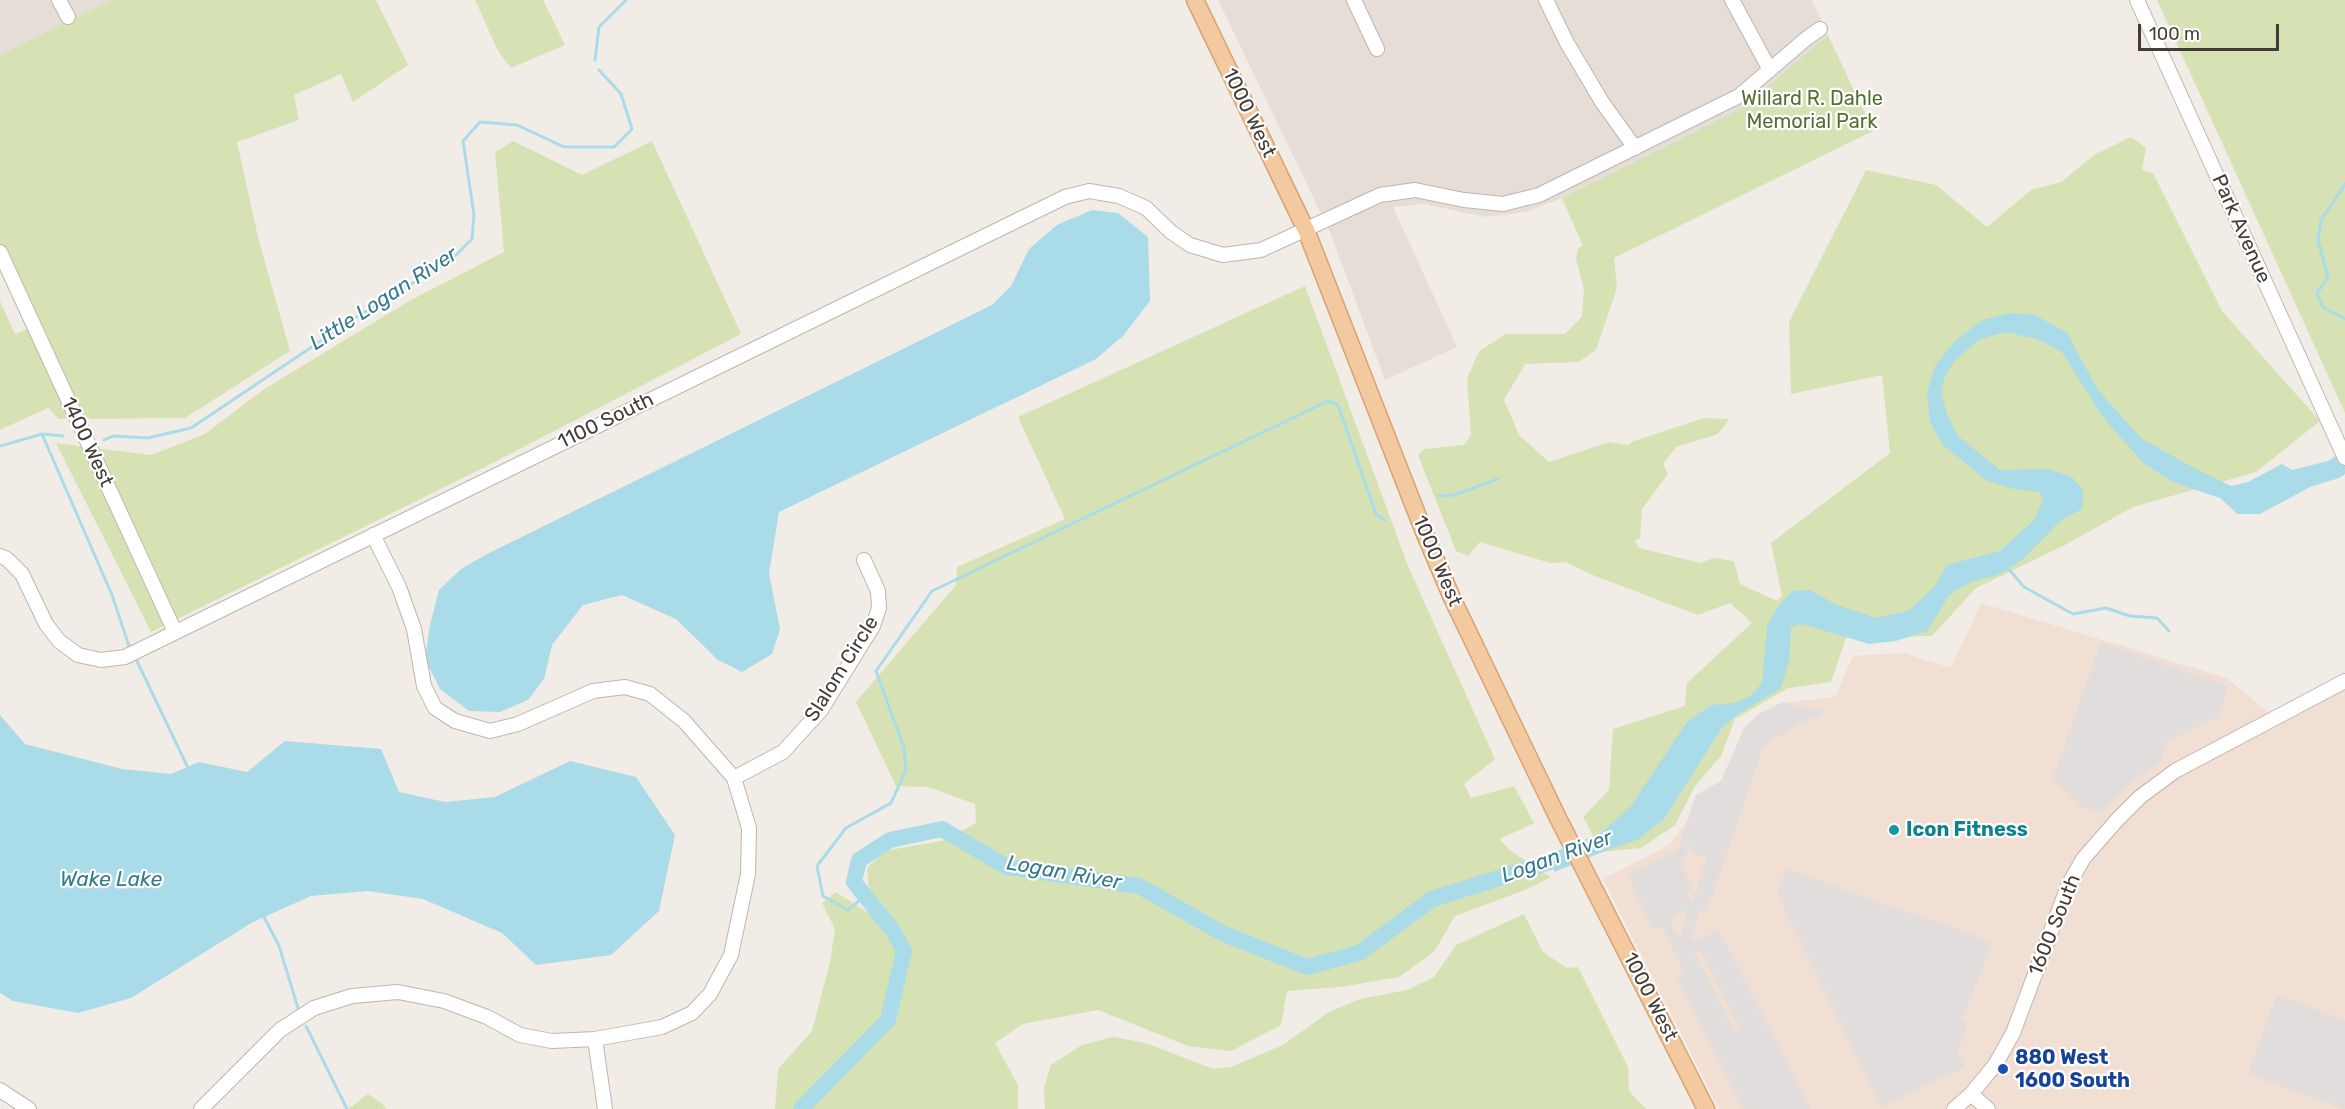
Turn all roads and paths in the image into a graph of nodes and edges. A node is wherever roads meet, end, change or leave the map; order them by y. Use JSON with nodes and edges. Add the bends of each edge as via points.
{"nodes":[{"id":1,"x":59,"y":0,"type":"edge"},
{"id":2,"x":1195,"y":0,"type":"edge"},
{"id":3,"x":1354,"y":0,"type":"edge"},
{"id":4,"x":1546,"y":0,"type":"edge"},
{"id":5,"x":1732,"y":0,"type":"edge"},
{"id":6,"x":2137,"y":0,"type":"edge"},
{"id":7,"x":68,"y":17,"type":"dead end"},
{"id":8,"x":1820,"y":30,"type":"dead end"},
{"id":9,"x":1377,"y":49,"type":"dead end"},
{"id":10,"x":1770,"y":70,"type":"junction"},
{"id":11,"x":1635,"y":147,"type":"junction"},
{"id":12,"x":1306,"y":230,"type":"junction"},
{"id":13,"x":0,"y":252,"type":"edge"},
{"id":14,"x":2343,"y":454,"type":"edge"},
{"id":15,"x":373,"y":535,"type":"junction"},
{"id":16,"x":0,"y":556,"type":"edge"},
{"id":17,"x":864,"y":560,"type":"dead end"},
{"id":18,"x":175,"y":632,"type":"junction"},
{"id":19,"x":2345,"y":681,"type":"edge"},
{"id":20,"x":734,"y":778,"type":"junction"},
{"id":21,"x":595,"y":1039,"type":"junction"},
{"id":22,"x":0,"y":1090,"type":"edge"},
{"id":23,"x":1971,"y":1094,"type":"junction"},
{"id":24,"x":29,"y":1109,"type":"edge"},
{"id":25,"x":201,"y":1109,"type":"edge"},
{"id":26,"x":604,"y":1109,"type":"edge"},
{"id":27,"x":1706,"y":1109,"type":"edge"},
{"id":28,"x":1954,"y":1109,"type":"edge"},
{"id":29,"x":1988,"y":1109,"type":"edge"}],
"edges":[{"from":1,"to":7,"type":"street"},
{"from":2,"to":12,"type":"main road","name":"1000 West"},
{"from":3,"to":9,"type":"street"},
{"from":4,"to":11,"type":"street","via":[[1602,102]]},
{"from":5,"to":10,"type":"street"},
{"from":6,"to":14,"type":"street","name":"Park Avenue"},
{"from":8,"to":10,"type":"street"},
{"from":10,"to":11,"type":"street","via":[[1739,96]]},
{"from":11,"to":12,"type":"street","via":[[1539,195],[1503,204],[1415,190],[1380,195]]},
{"from":12,"to":15,"type":"street","name":"1100 South","via":[[1261,250],[1223,255],[1190,245],[1146,208],[1119,196],[1089,191],[1065,197]]},
{"from":12,"to":27,"type":"main road","name":"1000 West","via":[[1452,598],[1558,818]]},
{"from":13,"to":18,"type":"street","name":"1400 West"},
{"from":15,"to":18,"type":"street","name":"1100 South"},
{"from":15,"to":20,"type":"street","via":[[399,587],[414,629],[424,686],[435,708],[455,722],[490,731],[518,724],[593,691],[625,687],[650,694],[684,721]]},
{"from":16,"to":18,"type":"street","name":"1100 South","via":[[21,574],[59,641],[78,655],[101,660],[125,657]]},
{"from":17,"to":20,"type":"street","name":"Slalom Circle","via":[[878,591],[879,608],[873,626],[821,710],[783,752]]},
{"from":19,"to":23,"type":"street","name":"1600 South","via":[[2175,771],[2117,820],[2083,859],[2068,886],[2013,1033],[1995,1065]]},
{"from":20,"to":21,"type":"street","via":[[749,840],[748,873],[731,956],[710,994],[692,1013],[662,1027]]},
{"from":21,"to":25,"type":"street","via":[[552,1041],[520,1035],[444,1001],[398,992],[352,996],[314,1008],[280,1030]]},
{"from":21,"to":26,"type":"street"},
{"from":22,"to":24,"type":"street"},
{"from":23,"to":28,"type":"street","name":"1600 South"},
{"from":23,"to":29,"type":"street"}]}
